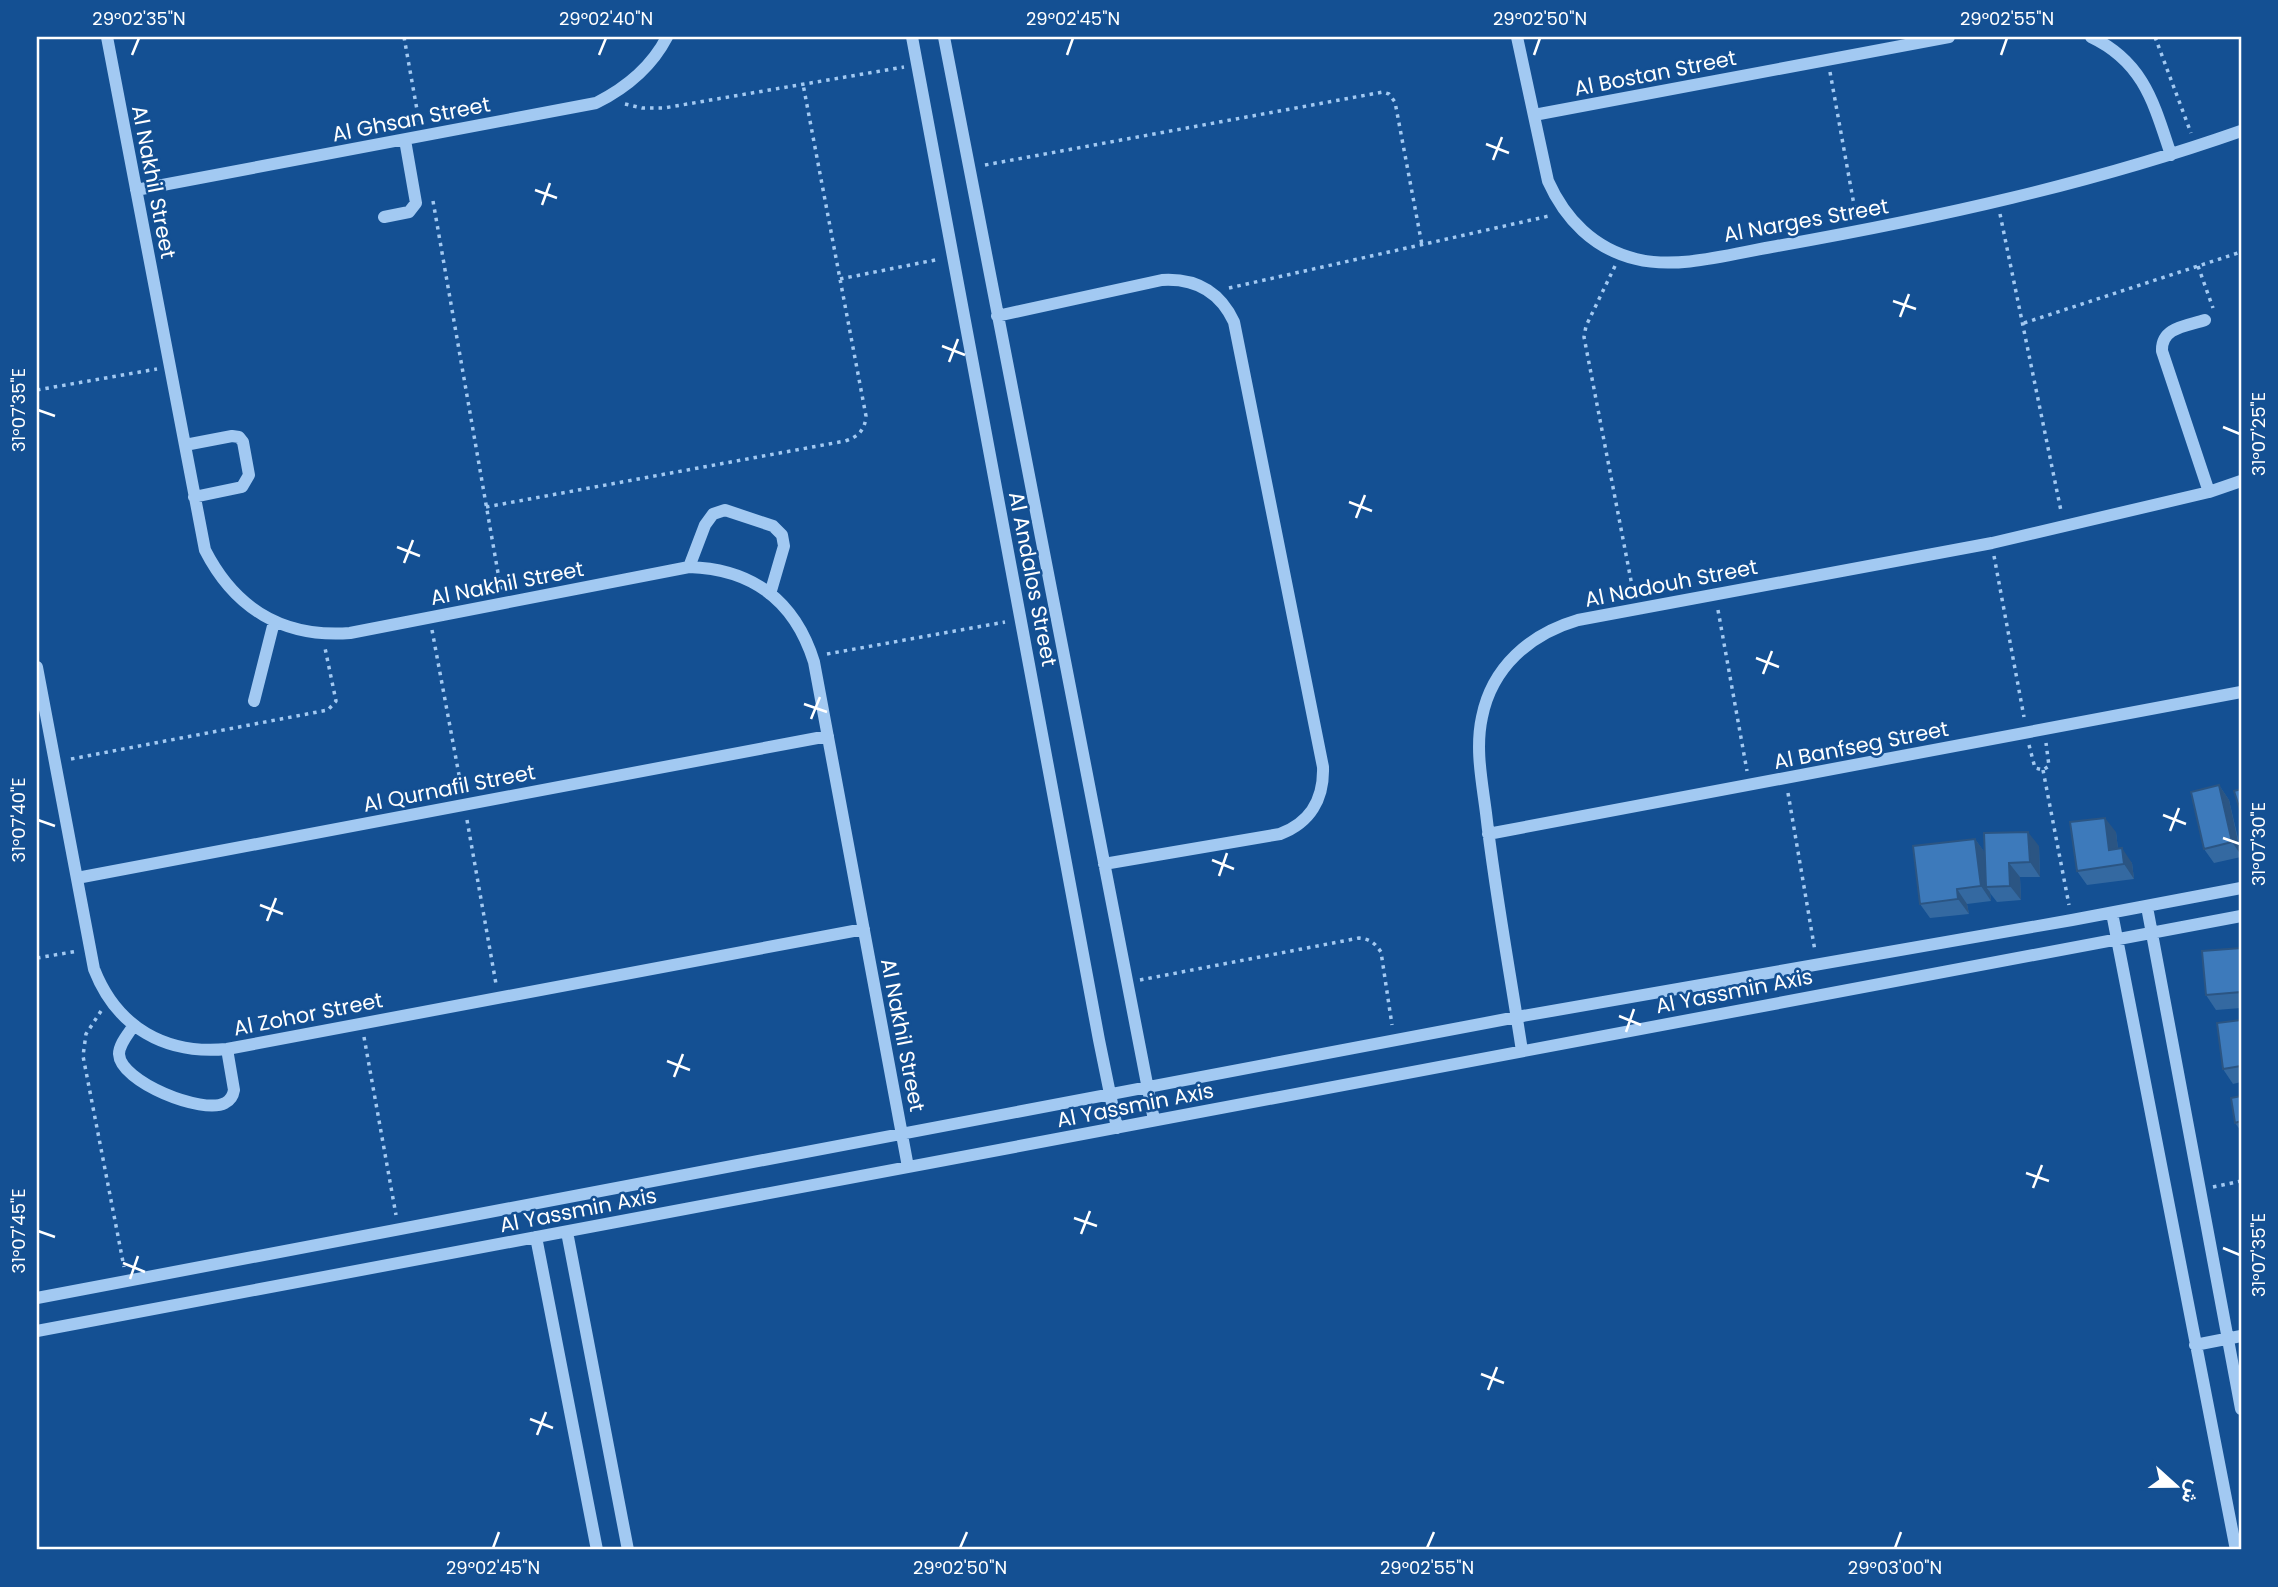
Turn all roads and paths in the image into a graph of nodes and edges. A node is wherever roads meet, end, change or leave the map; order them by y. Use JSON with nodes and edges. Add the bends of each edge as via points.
{"nodes":[{"id":1,"x":107,"y":37,"type":"edge"},
{"id":2,"x":404,"y":37,"type":"edge"},
{"id":3,"x":667,"y":37,"type":"edge"},
{"id":4,"x":912,"y":37,"type":"edge"},
{"id":5,"x":944,"y":37,"type":"edge"},
{"id":6,"x":1517,"y":37,"type":"edge"},
{"id":7,"x":1949,"y":37,"type":"edge"},
{"id":8,"x":2091,"y":37,"type":"edge"},
{"id":9,"x":2155,"y":37,"type":"edge"},
{"id":10,"x":1827,"y":60,"type":"junction"},
{"id":11,"x":917,"y":65,"type":"junction"},
{"id":12,"x":803,"y":84,"type":"junction"},
{"id":13,"x":609,"y":96,"type":"junction"},
{"id":14,"x":1534,"y":115,"type":"junction"},
{"id":15,"x":2241,"y":131,"type":"edge"},
{"id":16,"x":422,"y":137,"type":"junction"},
{"id":17,"x":405,"y":140,"type":"junction"},
{"id":18,"x":2196,"y":146,"type":"junction"},
{"id":19,"x":2171,"y":155,"type":"junction"},
{"id":20,"x":969,"y":168,"type":"junction"},
{"id":21,"x":136,"y":190,"type":"junction"},
{"id":22,"x":431,"y":192,"type":"dead end"},
{"id":23,"x":1998,"y":202,"type":"junction"},
{"id":24,"x":1565,"y":213,"type":"junction"},
{"id":25,"x":384,"y":217,"type":"dead end"},
{"id":26,"x":1859,"y":232,"type":"junction"},
{"id":27,"x":1422,"y":244,"type":"junction"},
{"id":28,"x":2241,"y":252,"type":"edge"},
{"id":29,"x":1620,"y":255,"type":"junction"},
{"id":30,"x":953,"y":257,"type":"junction"},
{"id":31,"x":2199,"y":266,"type":"junction"},
{"id":32,"x":840,"y":279,"type":"junction"},
{"id":33,"x":1212,"y":292,"type":"junction"},
{"id":34,"x":998,"y":316,"type":"junction"},
{"id":35,"x":2205,"y":320,"type":"joint"},
{"id":36,"x":2023,"y":323,"type":"junction"},
{"id":37,"x":170,"y":366,"type":"junction"},
{"id":38,"x":37,"y":390,"type":"edge"},
{"id":39,"x":184,"y":445,"type":"junction"},
{"id":40,"x":2241,"y":481,"type":"edge"},
{"id":41,"x":2209,"y":492,"type":"junction"},
{"id":42,"x":194,"y":497,"type":"junction"},
{"id":43,"x":486,"y":507,"type":"junction"},
{"id":44,"x":2065,"y":527,"type":"junction"},
{"id":45,"x":1992,"y":543,"type":"junction"},
{"id":46,"x":689,"y":567,"type":"junction"},
{"id":47,"x":770,"y":594,"type":"junction"},
{"id":48,"x":1715,"y":594,"type":"junction"},
{"id":49,"x":503,"y":603,"type":"junction"},
{"id":50,"x":1637,"y":609,"type":"junction"},
{"id":51,"x":1021,"y":619,"type":"junction"},
{"id":52,"x":274,"y":622,"type":"junction"},
{"id":53,"x":322,"y":634,"type":"junction"},
{"id":54,"x":812,"y":657,"type":"junction"},
{"id":55,"x":37,"y":667,"type":"edge"},
{"id":56,"x":2241,"y":692,"type":"edge"},
{"id":57,"x":254,"y":701,"type":"dead end"},
{"id":58,"x":2044,"y":730,"type":"junction"},
{"id":59,"x":2026,"y":733,"type":"junction"},
{"id":60,"x":828,"y":736,"type":"junction"},
{"id":61,"x":55,"y":762,"type":"junction"},
{"id":62,"x":2043,"y":770,"type":"junction"},
{"id":63,"x":1786,"y":779,"type":"junction"},
{"id":64,"x":1749,"y":786,"type":"junction"},
{"id":65,"x":1489,"y":834,"type":"junction"},
{"id":66,"x":1104,"y":864,"type":"junction"},
{"id":67,"x":77,"y":878,"type":"junction"},
{"id":68,"x":2241,"y":888,"type":"edge"},
{"id":69,"x":2147,"y":907,"type":"junction"},
{"id":70,"x":2112,"y":913,"type":"junction"},
{"id":71,"x":2241,"y":916,"type":"edge"},
{"id":72,"x":2072,"y":920,"type":"junction"},
{"id":73,"x":864,"y":929,"type":"junction"},
{"id":74,"x":2151,"y":932,"type":"junction"},
{"id":75,"x":2117,"y":939,"type":"junction"},
{"id":76,"x":90,"y":949,"type":"junction"},
{"id":77,"x":37,"y":958,"type":"edge"},
{"id":78,"x":1817,"y":964,"type":"junction"},
{"id":79,"x":1128,"y":982,"type":"junction"},
{"id":80,"x":112,"y":1003,"type":"junction"},
{"id":81,"x":1517,"y":1017,"type":"junction"},
{"id":82,"x":361,"y":1023,"type":"junction"},
{"id":83,"x":134,"y":1025,"type":"junction"},
{"id":84,"x":1395,"y":1041,"type":"junction"},
{"id":85,"x":227,"y":1049,"type":"junction"},
{"id":86,"x":1522,"y":1051,"type":"junction"},
{"id":87,"x":1148,"y":1087,"type":"junction"},
{"id":88,"x":1111,"y":1094,"type":"junction"},
{"id":89,"x":1154,"y":1120,"type":"junction"},
{"id":90,"x":1117,"y":1128,"type":"junction"},
{"id":91,"x":902,"y":1133,"type":"junction"},
{"id":92,"x":908,"y":1167,"type":"junction"},
{"id":93,"x":2241,"y":1181,"type":"edge"},
{"id":94,"x":2200,"y":1190,"type":"junction"},
{"id":95,"x":399,"y":1231,"type":"junction"},
{"id":96,"x":567,"y":1232,"type":"junction"},
{"id":97,"x":536,"y":1237,"type":"junction"},
{"id":98,"x":127,"y":1283,"type":"junction"},
{"id":99,"x":37,"y":1298,"type":"edge"},
{"id":100,"x":37,"y":1331,"type":"edge"},
{"id":101,"x":2235,"y":1337,"type":"edge"},
{"id":102,"x":2195,"y":1345,"type":"junction"},
{"id":103,"x":2241,"y":1409,"type":"edge"},
{"id":104,"x":597,"y":1550,"type":"edge"},
{"id":105,"x":628,"y":1550,"type":"edge"},
{"id":106,"x":2236,"y":1550,"type":"edge"}],
"edges":[{"from":1,"to":21,"type":"street","name":"Al Nakhil Street"},
{"from":2,"to":16,"type":"path"},
{"from":3,"to":13,"type":"street","name":"Al Ghsan Street","via":[[640,73]]},
{"from":4,"to":11,"type":"street","name":"Al Andalos Street"},
{"from":5,"to":20,"type":"street","name":"Al Andalos Street"},
{"from":6,"to":14,"type":"street","name":"Al Narges Street"},
{"from":7,"to":10,"type":"street","name":"Al Bostan Street"},
{"from":8,"to":19,"type":"street","via":[[2114,51],[2140,77]]},
{"from":9,"to":18,"type":"path"},
{"from":10,"to":14,"type":"street","name":"Al Bostan Street"},
{"from":10,"to":26,"type":"path"},
{"from":11,"to":12,"type":"path"},
{"from":11,"to":30,"type":"street","name":"Al Andalos Street"},
{"from":12,"to":13,"type":"path","via":[[653,108],[631,106]]},
{"from":12,"to":32,"type":"path"},
{"from":13,"to":16,"type":"street","name":"Al Ghsan Street","via":[[596,103]]},
{"from":14,"to":24,"type":"street","name":"Al Narges Street","via":[[1549,181]]},
{"from":15,"to":18,"type":"street","name":"Al Narges Street"},
{"from":16,"to":17,"type":"street","name":"Al Ghsan Street"},
{"from":17,"to":21,"type":"street","name":"Al Ghsan Street"},
{"from":17,"to":25,"type":"street","via":[[416,203],[409,212]]},
{"from":18,"to":19,"type":"street","name":"Al Narges Street"},
{"from":19,"to":23,"type":"street","name":"Al Narges Street"},
{"from":20,"to":27,"type":"path","via":[[1383,92],[1395,102]]},
{"from":20,"to":34,"type":"street","name":"Al Andalos Street"},
{"from":21,"to":37,"type":"street","name":"Al Nakhil Street"},
{"from":22,"to":43,"type":"path"},
{"from":23,"to":26,"type":"street","name":"Al Narges Street"},
{"from":23,"to":36,"type":"path"},
{"from":24,"to":27,"type":"path"},
{"from":24,"to":29,"type":"street","name":"Al Narges Street","via":[[1590,238]]},
{"from":26,"to":29,"type":"street","name":"Al Narges Street","via":[[1671,263]]},
{"from":27,"to":33,"type":"path"},
{"from":28,"to":31,"type":"path"},
{"from":29,"to":50,"type":"path","via":[[1584,337]]},
{"from":30,"to":32,"type":"path"},
{"from":30,"to":51,"type":"street","name":"Al Andalos Street"},
{"from":31,"to":35,"type":"path","via":[[2216,314]]},
{"from":31,"to":36,"type":"path"},
{"from":32,"to":43,"type":"path","via":[[866,416],[857,437]]},
{"from":33,"to":34,"type":"street","via":[[1188,281],[1162,280]]},
{"from":33,"to":66,"type":"street","via":[[1234,322],[1324,767],[1322,789],[1307,818],[1280,834]]},
{"from":34,"to":66,"type":"street","name":"Al Andalos Street"},
{"from":35,"to":41,"type":"street","via":[[2168,333],[2162,351]]},
{"from":36,"to":44,"type":"path"},
{"from":37,"to":38,"type":"path"},
{"from":37,"to":39,"type":"street","name":"Al Nakhil Street"},
{"from":39,"to":42,"type":"street","name":"Al Nakhil Street"},
{"from":39,"to":42,"type":"street","via":[[232,436],[243,442],[249,475],[246,484]]},
{"from":40,"to":41,"type":"street","name":"Al Nadouh Street"},
{"from":41,"to":44,"type":"street","name":"Al Nadouh Street"},
{"from":42,"to":52,"type":"street","name":"Al Nakhil Street","via":[[212,565],[246,604]]},
{"from":43,"to":49,"type":"path"},
{"from":44,"to":45,"type":"street","name":"Al Nadouh Street"},
{"from":45,"to":48,"type":"street","name":"Al Nadouh Street"},
{"from":45,"to":59,"type":"path"},
{"from":46,"to":47,"type":"street","name":"Al Nakhil Street","via":[[740,576]]},
{"from":46,"to":47,"type":"street","via":[[713,514],[725,510],[773,526],[782,535],[784,546]]},
{"from":46,"to":49,"type":"street","name":"Al Nakhil Street"},
{"from":47,"to":54,"type":"street","name":"Al Nakhil Street","via":[[793,617]]},
{"from":48,"to":50,"type":"street","name":"Al Nadouh Street"},
{"from":48,"to":64,"type":"path"},
{"from":49,"to":53,"type":"street","name":"Al Nakhil Street","via":[[350,633]]},
{"from":50,"to":65,"type":"street","name":"Al Nadouh Street","via":[[1549,630],[1523,647],[1502,671],[1486,700],[1479,732]]},
{"from":51,"to":54,"type":"path"},
{"from":51,"to":88,"type":"street","name":"Al Andalos Street"},
{"from":52,"to":53,"type":"street","name":"Al Nakhil Street"},
{"from":52,"to":57,"type":"street"},
{"from":53,"to":61,"type":"path","via":[[335,696],[328,710]]},
{"from":54,"to":60,"type":"street","name":"Al Nakhil Street"},
{"from":55,"to":61,"type":"street","name":"Al Zohor Street"},
{"from":56,"to":58,"type":"street","name":"Al Banfseg Street"},
{"from":58,"to":59,"type":"street","name":"Al Banfseg Street"},
{"from":58,"to":62,"type":"path","via":[[2049,763]]},
{"from":59,"to":62,"type":"path","via":[[2035,768]]},
{"from":59,"to":63,"type":"street","name":"Al Banfseg Street"},
{"from":60,"to":67,"type":"street","name":"Al Qurnafil Street"},
{"from":60,"to":73,"type":"street","name":"Al Nakhil Street"},
{"from":61,"to":67,"type":"street","name":"Al Zohor Street"},
{"from":62,"to":72,"type":"path"},
{"from":63,"to":64,"type":"street","name":"Al Banfseg Street"},
{"from":63,"to":78,"type":"path"},
{"from":64,"to":65,"type":"street","name":"Al Banfseg Street"},
{"from":65,"to":81,"type":"street","name":"Al Nadouh Street"},
{"from":66,"to":79,"type":"street","name":"Al Andalos Street"},
{"from":67,"to":76,"type":"street","name":"Al Zohor Street"},
{"from":68,"to":69,"type":"street","name":"Al Yassmin Axis"},
{"from":69,"to":70,"type":"street","name":"Al Yassmin Axis"},
{"from":69,"to":74,"type":"street"},
{"from":70,"to":72,"type":"street","name":"Al Yassmin Axis"},
{"from":70,"to":75,"type":"street"},
{"from":71,"to":74,"type":"street","name":"Al Yassmin Axis"},
{"from":72,"to":78,"type":"street","name":"Al Yassmin Axis"},
{"from":73,"to":82,"type":"street","name":"Al Zohor Street"},
{"from":73,"to":91,"type":"street","name":"Al Nakhil Street"},
{"from":74,"to":75,"type":"street","name":"Al Yassmin Axis"},
{"from":74,"to":94,"type":"street"},
{"from":75,"to":86,"type":"street","name":"Al Yassmin Axis"},
{"from":75,"to":102,"type":"street"},
{"from":76,"to":77,"type":"path"},
{"from":76,"to":80,"type":"street","name":"Al Zohor Street","via":[[99,981]]},
{"from":78,"to":81,"type":"street","name":"Al Yassmin Axis"},
{"from":79,"to":84,"type":"path","via":[[1366,939],[1381,952]]},
{"from":79,"to":87,"type":"street","name":"Al Andalos Street"},
{"from":80,"to":83,"type":"street","name":"Al Zohor Street"},
{"from":80,"to":98,"type":"path","via":[[90,1025],[83,1056]]},
{"from":81,"to":84,"type":"street","name":"Al Yassmin Axis"},
{"from":81,"to":86,"type":"street","name":"Al Nadouh Street"},
{"from":82,"to":85,"type":"street","name":"Al Zohor Street"},
{"from":82,"to":95,"type":"path"},
{"from":83,"to":85,"type":"street","name":"Al Zohor Street","via":[[178,1047]]},
{"from":83,"to":85,"type":"street","via":[[119,1049],[124,1068],[157,1090],[188,1101],[220,1105],[232,1096]]},
{"from":84,"to":87,"type":"street","name":"Al Yassmin Axis"},
{"from":86,"to":89,"type":"street","name":"Al Yassmin Axis"},
{"from":87,"to":88,"type":"street","name":"Al Yassmin Axis"},
{"from":87,"to":89,"type":"street","name":"Al Andalos Street"},
{"from":88,"to":90,"type":"street","name":"Al Andalos Street"},
{"from":88,"to":91,"type":"street","name":"Al Yassmin Axis"},
{"from":89,"to":90,"type":"street","name":"Al Yassmin Axis"},
{"from":90,"to":92,"type":"street","name":"Al Yassmin Axis"},
{"from":91,"to":92,"type":"street","name":"Al Nakhil Street"},
{"from":91,"to":95,"type":"street","name":"Al Yassmin Axis"},
{"from":92,"to":96,"type":"street","name":"Al Yassmin Axis"},
{"from":93,"to":94,"type":"path"},
{"from":94,"to":101,"type":"street"},
{"from":95,"to":98,"type":"street","name":"Al Yassmin Axis"},
{"from":96,"to":97,"type":"street","name":"Al Yassmin Axis"},
{"from":96,"to":105,"type":"street"},
{"from":97,"to":100,"type":"street","name":"Al Yassmin Axis"},
{"from":97,"to":104,"type":"street"},
{"from":98,"to":99,"type":"street","name":"Al Yassmin Axis"},
{"from":101,"to":102,"type":"street"},
{"from":101,"to":103,"type":"street"},
{"from":102,"to":106,"type":"street"}]}
